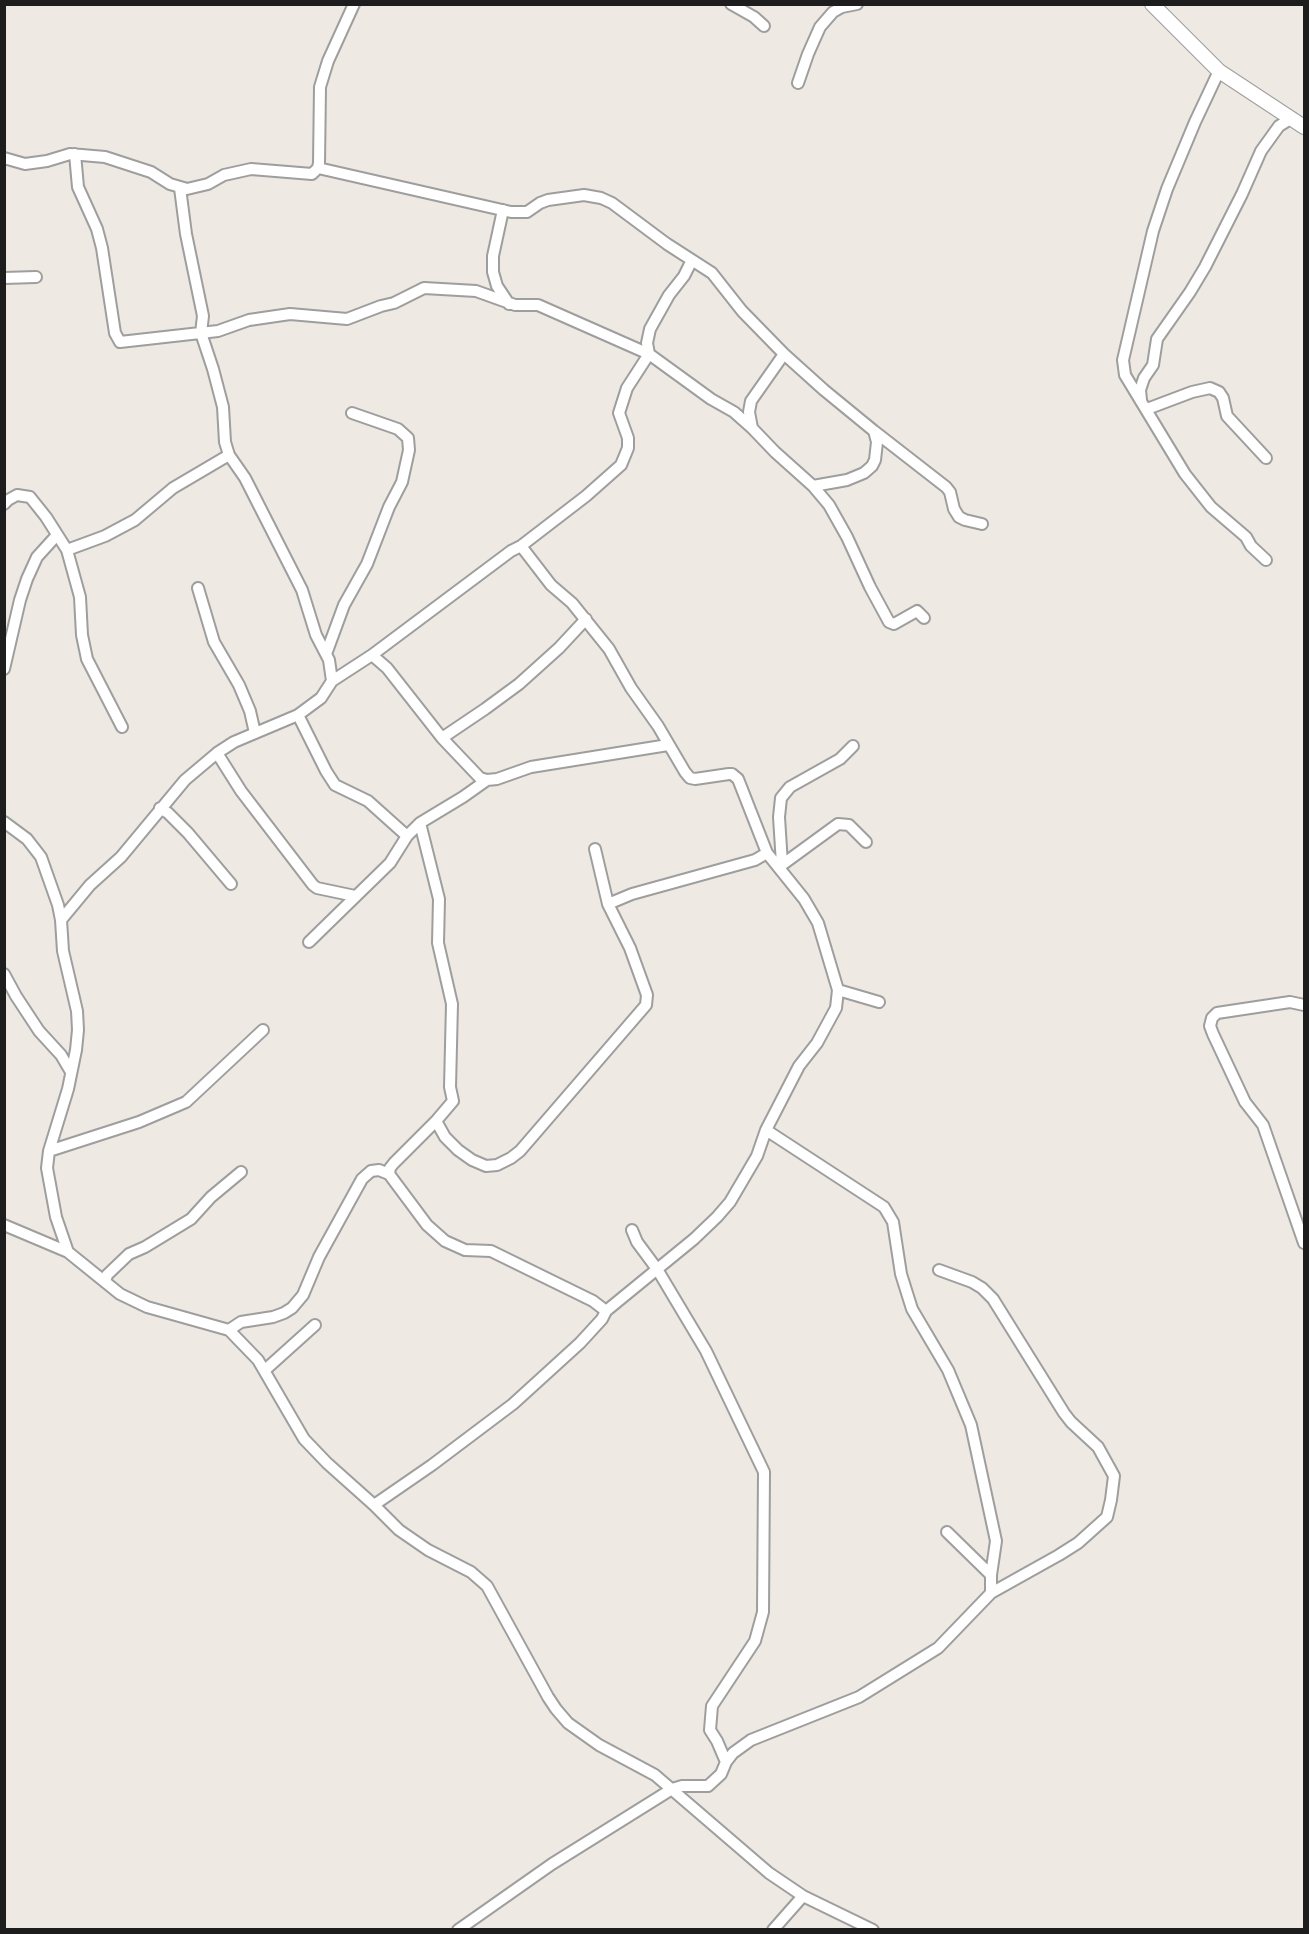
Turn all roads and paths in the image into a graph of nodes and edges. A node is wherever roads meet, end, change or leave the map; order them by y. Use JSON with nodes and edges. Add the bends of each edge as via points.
{"nodes":[{"id":1,"x":354,"y":4,"type":"edge"},
{"id":2,"x":731,"y":4,"type":"edge"},
{"id":3,"x":857,"y":4,"type":"edge"},
{"id":4,"x":1152,"y":4,"type":"edge"},
{"id":5,"x":764,"y":26,"type":"dead end"},
{"id":6,"x":1219,"y":71,"type":"junction"},
{"id":7,"x":798,"y":83,"type":"dead end"},
{"id":8,"x":1292,"y":118,"type":"junction"},
{"id":9,"x":1305,"y":127,"type":"edge"},
{"id":10,"x":75,"y":154,"type":"junction"},
{"id":11,"x":4,"y":158,"type":"edge"},
{"id":12,"x":318,"y":168,"type":"junction"},
{"id":13,"x":180,"y":188,"type":"junction"},
{"id":14,"x":503,"y":210,"type":"junction"},
{"id":15,"x":692,"y":260,"type":"junction"},
{"id":16,"x":36,"y":277,"type":"dead end"},
{"id":17,"x":4,"y":278,"type":"edge"},
{"id":18,"x":508,"y":304,"type":"junction"},
{"id":19,"x":201,"y":333,"type":"junction"},
{"id":20,"x":649,"y":354,"type":"junction"},
{"id":21,"x":784,"y":354,"type":"junction"},
{"id":22,"x":1144,"y":405,"type":"junction"},
{"id":23,"x":352,"y":412,"type":"dead end"},
{"id":24,"x":752,"y":428,"type":"junction"},
{"id":25,"x":873,"y":431,"type":"junction"},
{"id":26,"x":229,"y":455,"type":"junction"},
{"id":27,"x":1266,"y":458,"type":"dead end"},
{"id":28,"x":813,"y":486,"type":"junction"},
{"id":29,"x":4,"y":504,"type":"edge"},
{"id":30,"x":982,"y":524,"type":"dead end"},
{"id":31,"x":57,"y":535,"type":"junction"},
{"id":32,"x":521,"y":546,"type":"junction"},
{"id":33,"x":68,"y":550,"type":"junction"},
{"id":34,"x":1266,"y":560,"type":"dead end"},
{"id":35,"x":198,"y":588,"type":"dead end"},
{"id":36,"x":924,"y":618,"type":"dead end"},
{"id":37,"x":586,"y":619,"type":"junction"},
{"id":38,"x":326,"y":654,"type":"junction"},
{"id":39,"x":372,"y":655,"type":"junction"},
{"id":40,"x":4,"y":669,"type":"edge"},
{"id":41,"x":332,"y":681,"type":"junction"},
{"id":42,"x":298,"y":715,"type":"junction"},
{"id":43,"x":122,"y":727,"type":"dead end"},
{"id":44,"x":255,"y":733,"type":"junction"},
{"id":45,"x":442,"y":738,"type":"junction"},
{"id":46,"x":668,"y":744,"type":"junction"},
{"id":47,"x":853,"y":746,"type":"dead end"},
{"id":48,"x":217,"y":753,"type":"junction"},
{"id":49,"x":487,"y":780,"type":"junction"},
{"id":50,"x":160,"y":808,"type":"junction"},
{"id":51,"x":4,"y":822,"type":"edge"},
{"id":52,"x":420,"y":823,"type":"junction"},
{"id":53,"x":407,"y":836,"type":"junction"},
{"id":54,"x":866,"y":842,"type":"dead end"},
{"id":55,"x":595,"y":849,"type":"dead end"},
{"id":56,"x":767,"y":854,"type":"junction"},
{"id":57,"x":780,"y":865,"type":"junction"},
{"id":58,"x":231,"y":884,"type":"dead end"},
{"id":59,"x":355,"y":896,"type":"junction"},
{"id":60,"x":608,"y":904,"type":"junction"},
{"id":61,"x":61,"y":920,"type":"junction"},
{"id":62,"x":309,"y":942,"type":"dead end"},
{"id":63,"x":4,"y":974,"type":"edge"},
{"id":64,"x":838,"y":990,"type":"junction"},
{"id":65,"x":879,"y":1002,"type":"dead end"},
{"id":66,"x":1304,"y":1004,"type":"edge"},
{"id":67,"x":263,"y":1030,"type":"dead end"},
{"id":68,"x":71,"y":1072,"type":"junction"},
{"id":69,"x":436,"y":1121,"type":"junction"},
{"id":70,"x":766,"y":1130,"type":"junction"},
{"id":71,"x":49,"y":1151,"type":"junction"},
{"id":72,"x":241,"y":1172,"type":"dead end"},
{"id":73,"x":389,"y":1174,"type":"junction"},
{"id":74,"x":4,"y":1225,"type":"edge"},
{"id":75,"x":632,"y":1230,"type":"dead end"},
{"id":76,"x":1305,"y":1242,"type":"edge"},
{"id":77,"x":68,"y":1252,"type":"junction"},
{"id":78,"x":657,"y":1269,"type":"junction"},
{"id":79,"x":939,"y":1270,"type":"dead end"},
{"id":80,"x":105,"y":1282,"type":"junction"},
{"id":81,"x":606,"y":1311,"type":"junction"},
{"id":82,"x":315,"y":1325,"type":"dead end"},
{"id":83,"x":229,"y":1330,"type":"junction"},
{"id":84,"x":265,"y":1370,"type":"junction"},
{"id":85,"x":374,"y":1504,"type":"junction"},
{"id":86,"x":947,"y":1532,"type":"dead end"},
{"id":87,"x":991,"y":1575,"type":"junction"},
{"id":88,"x":991,"y":1593,"type":"junction"},
{"id":89,"x":726,"y":1762,"type":"junction"},
{"id":90,"x":672,"y":1789,"type":"junction"},
{"id":91,"x":803,"y":1896,"type":"junction"},
{"id":92,"x":458,"y":1929,"type":"edge"},
{"id":93,"x":773,"y":1929,"type":"edge"},
{"id":94,"x":873,"y":1929,"type":"edge"}],
"edges":[{"from":1,"to":12,"type":"street","via":[[320,87]]},
{"from":2,"to":5,"type":"street"},
{"from":3,"to":7,"type":"street","via":[[833,12],[820,27]]},
{"from":4,"to":6,"type":"street"},
{"from":6,"to":8,"type":"street"},
{"from":6,"to":22,"type":"street","via":[[1167,189],[1153,231],[1123,360],[1125,375]]},
{"from":8,"to":9,"type":"street"},
{"from":8,"to":22,"type":"street","via":[[1279,126],[1261,151],[1205,267],[1157,339],[1153,365],[1140,390]]},
{"from":10,"to":11,"type":"street","via":[[25,164]]},
{"from":10,"to":13,"type":"street","via":[[120,161]]},
{"from":10,"to":19,"type":"street","via":[[78,187],[102,248],[117,339],[123,343]]},
{"from":12,"to":13,"type":"street","via":[[309,175],[251,169],[224,175],[199,187]]},
{"from":12,"to":14,"type":"street"},
{"from":13,"to":19,"type":"street","via":[[203,316]]},
{"from":14,"to":15,"type":"street","via":[[527,212],[544,201],[571,196],[601,198]]},
{"from":14,"to":18,"type":"street","via":[[493,256],[497,286]]},
{"from":15,"to":20,"type":"street","via":[[650,329]]},
{"from":15,"to":21,"type":"street","via":[[718,280]]},
{"from":16,"to":17,"type":"street"},
{"from":18,"to":19,"type":"street","via":[[476,291],[424,288],[347,319],[290,314]]},
{"from":18,"to":20,"type":"street","via":[[538,305]]},
{"from":19,"to":26,"type":"street","via":[[223,406]]},
{"from":20,"to":24,"type":"street"},
{"from":20,"to":32,"type":"street","via":[[627,388],[619,413],[628,438],[621,465]]},
{"from":21,"to":24,"type":"street","via":[[752,401]]},
{"from":21,"to":25,"type":"street"},
{"from":22,"to":27,"type":"street","via":[[1210,388],[1219,392],[1227,416]]},
{"from":22,"to":34,"type":"street","via":[[1197,490]]},
{"from":23,"to":38,"type":"street","via":[[398,429],[408,438],[409,450],[402,482],[367,564],[344,605]]},
{"from":24,"to":28,"type":"street"},
{"from":25,"to":28,"type":"street","via":[[877,442],[872,466],[847,480]]},
{"from":25,"to":30,"type":"street","via":[[946,487],[959,517]]},
{"from":26,"to":33,"type":"street","via":[[172,488],[135,520]]},
{"from":26,"to":38,"type":"street","via":[[245,478],[302,590]]},
{"from":28,"to":36,"type":"street","via":[[848,537],[889,622],[894,624],[916,611]]},
{"from":29,"to":31,"type":"street","via":[[17,495],[30,497]]},
{"from":31,"to":33,"type":"street"},
{"from":31,"to":40,"type":"street","via":[[37,557],[29,573]]},
{"from":32,"to":37,"type":"street","via":[[551,585]]},
{"from":32,"to":39,"type":"street"},
{"from":33,"to":43,"type":"street","via":[[80,597],[87,659]]},
{"from":35,"to":44,"type":"street","via":[[213,642],[239,685]]},
{"from":37,"to":45,"type":"street","via":[[519,684]]},
{"from":37,"to":46,"type":"street"},
{"from":38,"to":41,"type":"street"},
{"from":39,"to":41,"type":"street"},
{"from":39,"to":45,"type":"street","via":[[387,668]]},
{"from":41,"to":42,"type":"street","via":[[321,698]]},
{"from":42,"to":44,"type":"street"},
{"from":42,"to":53,"type":"street","via":[[335,785],[368,801]]},
{"from":44,"to":48,"type":"street"},
{"from":45,"to":49,"type":"street","via":[[480,778]]},
{"from":46,"to":49,"type":"street","via":[[531,767]]},
{"from":46,"to":56,"type":"street","via":[[690,778],[732,774],[738,779]]},
{"from":47,"to":57,"type":"street","via":[[840,759],[784,793],[779,817]]},
{"from":48,"to":50,"type":"street"},
{"from":48,"to":59,"type":"street","via":[[313,885]]},
{"from":49,"to":52,"type":"street"},
{"from":50,"to":58,"type":"street","via":[[188,833]]},
{"from":50,"to":61,"type":"street","via":[[121,857],[90,885]]},
{"from":51,"to":61,"type":"street","via":[[27,839],[41,857]]},
{"from":52,"to":53,"type":"street"},
{"from":52,"to":69,"type":"street","via":[[439,899],[438,942],[452,1004],[453,1101]]},
{"from":53,"to":59,"type":"street","via":[[390,863]]},
{"from":54,"to":57,"type":"street","via":[[849,825],[838,824]]},
{"from":55,"to":60,"type":"street"},
{"from":56,"to":57,"type":"street"},
{"from":56,"to":60,"type":"street"},
{"from":57,"to":64,"type":"street","via":[[818,923]]},
{"from":59,"to":62,"type":"street"},
{"from":60,"to":69,"type":"street","via":[[647,995],[643,1010],[511,1158],[486,1166],[472,1160],[445,1137]]},
{"from":61,"to":68,"type":"street","via":[[77,1020]]},
{"from":63,"to":68,"type":"street","via":[[39,1031]]},
{"from":64,"to":65,"type":"street"},
{"from":64,"to":70,"type":"street","via":[[836,1008],[799,1066]]},
{"from":66,"to":76,"type":"street","via":[[1290,1002],[1217,1013],[1210,1026],[1245,1102],[1263,1125]]},
{"from":67,"to":71,"type":"street","via":[[186,1102]]},
{"from":68,"to":71,"type":"street"},
{"from":69,"to":73,"type":"street","via":[[393,1163]]},
{"from":70,"to":78,"type":"street","via":[[757,1156],[730,1202]]},
{"from":70,"to":87,"type":"street","via":[[884,1206],[893,1222],[901,1274],[912,1309],[948,1370],[971,1425],[996,1541]]},
{"from":71,"to":77,"type":"street","via":[[48,1180]]},
{"from":72,"to":80,"type":"street","via":[[191,1219],[129,1254],[107,1275]]},
{"from":73,"to":81,"type":"street","via":[[444,1241],[465,1250],[491,1251]]},
{"from":73,"to":83,"type":"street","via":[[370,1171],[362,1179],[303,1295],[292,1308],[273,1317],[241,1322]]},
{"from":74,"to":77,"type":"street"},
{"from":75,"to":78,"type":"street"},
{"from":77,"to":80,"type":"street"},
{"from":78,"to":81,"type":"street"},
{"from":78,"to":89,"type":"street","via":[[705,1351],[764,1472],[763,1612],[755,1641],[712,1706],[710,1730]]},
{"from":79,"to":88,"type":"street","via":[[972,1281],[993,1299],[1064,1413],[1098,1447],[1113,1476],[1107,1517],[1078,1543]]},
{"from":80,"to":83,"type":"street","via":[[147,1307]]},
{"from":81,"to":85,"type":"street","via":[[580,1343],[513,1404]]},
{"from":82,"to":84,"type":"street"},
{"from":83,"to":84,"type":"street"},
{"from":84,"to":85,"type":"street","via":[[304,1439]]},
{"from":85,"to":90,"type":"street","via":[[399,1530],[471,1572],[487,1586],[548,1697],[568,1723],[599,1745],[656,1775]]},
{"from":86,"to":87,"type":"street"},
{"from":87,"to":88,"type":"street"},
{"from":88,"to":89,"type":"street","via":[[938,1648],[859,1697],[751,1740]]},
{"from":89,"to":90,"type":"street","via":[[721,1774],[708,1786]]},
{"from":90,"to":91,"type":"street","via":[[769,1873]]},
{"from":90,"to":92,"type":"street"},
{"from":91,"to":93,"type":"street"},
{"from":91,"to":94,"type":"street"}]}
